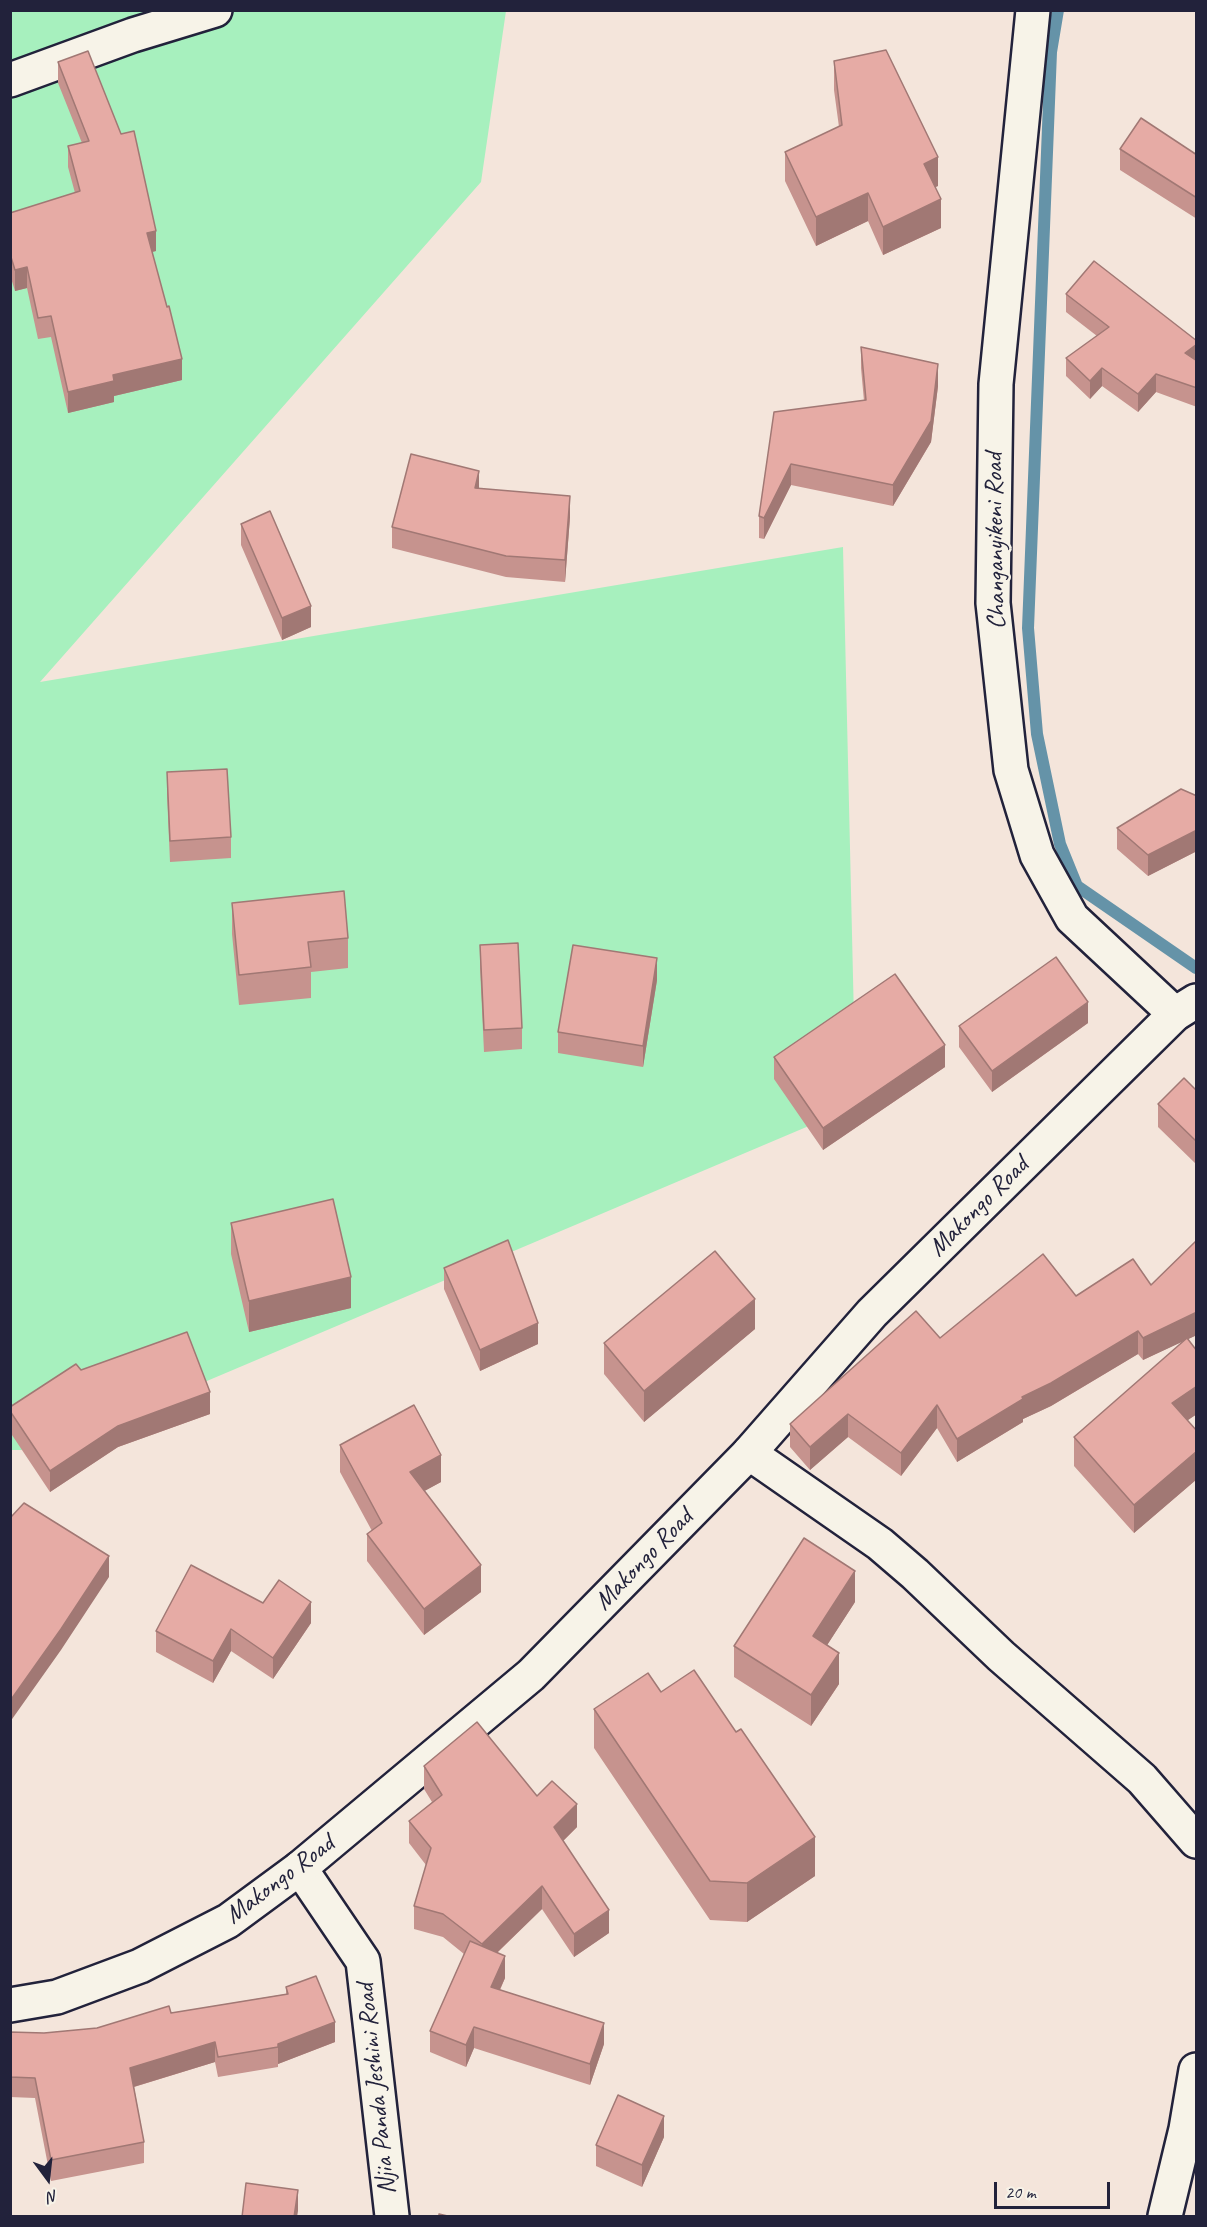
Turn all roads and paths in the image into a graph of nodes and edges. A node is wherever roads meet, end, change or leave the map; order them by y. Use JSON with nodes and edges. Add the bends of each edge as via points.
{"nodes":[{"id":1,"x":215,"y":10,"type":"edge"},
{"id":2,"x":1033,"y":10,"type":"edge"},
{"id":3,"x":10,"y":80,"type":"edge"},
{"id":4,"x":1186,"y":1008,"type":"edge"},
{"id":5,"x":749,"y":1453,"type":"junction"},
{"id":6,"x":1197,"y":1841,"type":"edge"},
{"id":7,"x":300,"y":1868,"type":"junction"},
{"id":8,"x":10,"y":2005,"type":"edge"},
{"id":9,"x":1197,"y":2070,"type":"edge"},
{"id":10,"x":392,"y":2217,"type":"edge"},
{"id":11,"x":1165,"y":2217,"type":"edge"}],
"edges":[{"from":1,"to":3,"type":"street"},
{"from":2,"to":4,"type":"street","name":"Changanyikeni Road","via":[[996,384],[993,603],[1011,770],[1037,855],[1072,918]]},
{"from":4,"to":5,"type":"street","name":"Makongo Road","via":[[872,1313]]},
{"from":5,"to":6,"type":"street","via":[[880,1544],[915,1574],[1001,1656],[1142,1779]]},
{"from":5,"to":7,"type":"street","name":"Makongo Road","via":[[531,1675]]},
{"from":7,"to":8,"type":"street","name":"Makongo Road","via":[[228,1921],[141,1966],[57,1996]]},
{"from":7,"to":10,"type":"street","name":"Njia Panda Jeshini Road","via":[[363,1961]]},
{"from":9,"to":11,"type":"street"}]}
